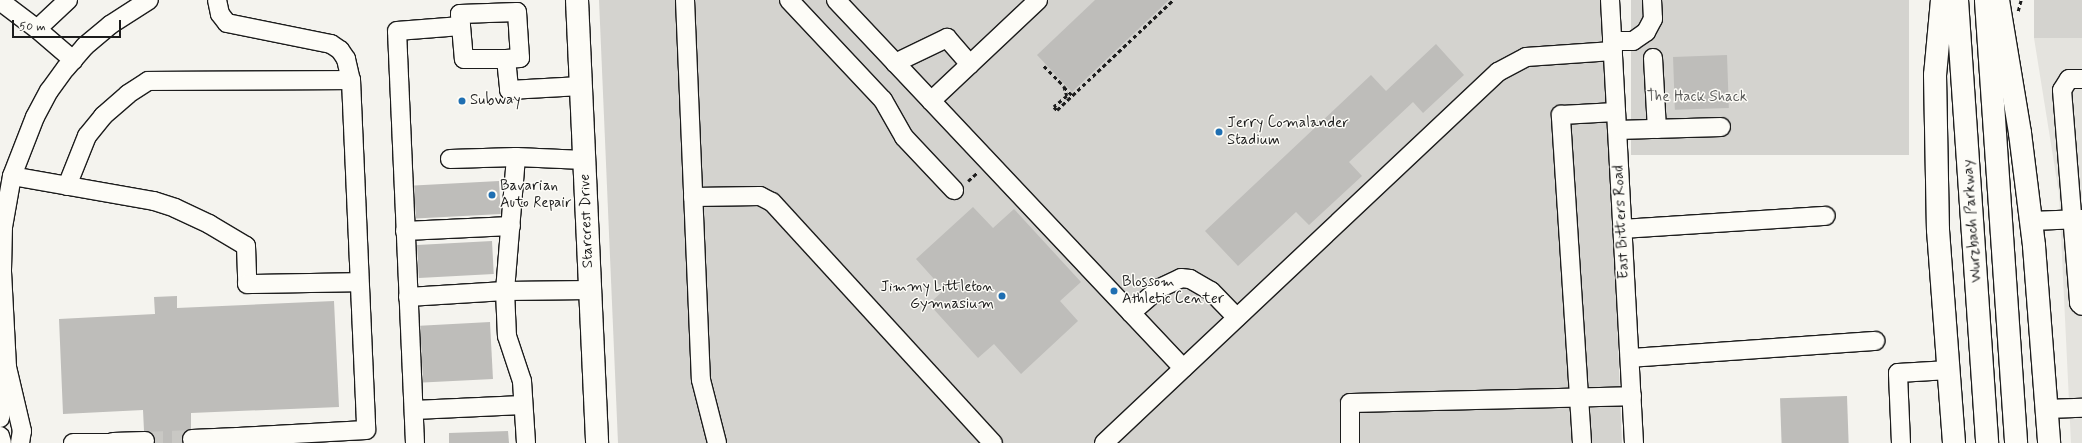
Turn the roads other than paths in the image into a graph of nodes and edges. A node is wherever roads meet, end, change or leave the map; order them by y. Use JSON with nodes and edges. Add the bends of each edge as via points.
{"nodes":[{"id":1,"x":68,"y":0,"type":"edge"},
{"id":2,"x":149,"y":0,"type":"edge"},
{"id":3,"x":217,"y":0,"type":"edge"},
{"id":4,"x":577,"y":0,"type":"edge"},
{"id":5,"x":685,"y":0,"type":"edge"},
{"id":6,"x":789,"y":0,"type":"edge"},
{"id":7,"x":836,"y":0,"type":"edge"},
{"id":8,"x":1038,"y":0,"type":"edge"},
{"id":9,"x":1610,"y":0,"type":"edge"},
{"id":10,"x":1652,"y":0,"type":"edge"},
{"id":11,"x":1942,"y":0,"type":"edge"},
{"id":12,"x":1956,"y":0,"type":"edge"},
{"id":13,"x":1986,"y":0,"type":"edge"},
{"id":14,"x":1998,"y":0,"type":"edge"},
{"id":15,"x":0,"y":1,"type":"edge"},
{"id":16,"x":461,"y":26,"type":"junction"},
{"id":17,"x":37,"y":29,"type":"junction"},
{"id":18,"x":1613,"y":46,"type":"junction"},
{"id":19,"x":1653,"y":58,"type":"dead end"},
{"id":20,"x":506,"y":59,"type":"junction"},
{"id":21,"x":73,"y":60,"type":"junction"},
{"id":22,"x":895,"y":63,"type":"junction"},
{"id":23,"x":970,"y":64,"type":"junction"},
{"id":24,"x":2082,"y":79,"type":"edge"},
{"id":25,"x":351,"y":80,"type":"junction"},
{"id":26,"x":581,"y":86,"type":"junction"},
{"id":27,"x":931,"y":101,"type":"junction"},
{"id":28,"x":1616,"y":112,"type":"junction"},
{"id":29,"x":1720,"y":127,"type":"dead end"},
{"id":30,"x":1657,"y":129,"type":"junction"},
{"id":31,"x":1617,"y":130,"type":"junction"},
{"id":32,"x":2074,"y":145,"type":"edge"},
{"id":33,"x":516,"y":157,"type":"junction"},
{"id":34,"x":450,"y":159,"type":"dead end"},
{"id":35,"x":584,"y":160,"type":"junction"},
{"id":36,"x":7,"y":181,"type":"edge"},
{"id":37,"x":961,"y":185,"type":"road end"},
{"id":38,"x":67,"y":186,"type":"junction"},
{"id":39,"x":693,"y":197,"type":"junction"},
{"id":40,"x":1826,"y":216,"type":"dead end"},
{"id":41,"x":2077,"y":219,"type":"edge"},
{"id":42,"x":2031,"y":220,"type":"junction"},
{"id":43,"x":511,"y":226,"type":"junction"},
{"id":44,"x":1623,"y":229,"type":"junction"},
{"id":45,"x":405,"y":231,"type":"junction"},
{"id":46,"x":359,"y":282,"type":"junction"},
{"id":47,"x":590,"y":290,"type":"junction"},
{"id":48,"x":505,"y":291,"type":"junction"},
{"id":49,"x":408,"y":297,"type":"junction"},
{"id":50,"x":2082,"y":306,"type":"edge"},
{"id":51,"x":2,"y":310,"type":"edge"},
{"id":52,"x":1131,"y":313,"type":"junction"},
{"id":53,"x":1237,"y":318,"type":"junction"},
{"id":54,"x":1875,"y":341,"type":"dead end"},
{"id":55,"x":1630,"y":358,"type":"junction"},
{"id":56,"x":4,"y":367,"type":"edge"},
{"id":57,"x":1183,"y":368,"type":"junction"},
{"id":58,"x":1949,"y":370,"type":"junction"},
{"id":59,"x":1632,"y":396,"type":"junction"},
{"id":60,"x":1579,"y":397,"type":"junction"},
{"id":61,"x":523,"y":406,"type":"junction"},
{"id":62,"x":2082,"y":408,"type":"edge"},
{"id":63,"x":2046,"y":409,"type":"junction"},
{"id":64,"x":414,"y":410,"type":"junction"},
{"id":65,"x":0,"y":418,"type":"edge"},
{"id":66,"x":0,"y":436,"type":"edge"},
{"id":67,"x":366,"y":436,"type":"edge"},
{"id":68,"x":334,"y":438,"type":"edge"},
{"id":69,"x":192,"y":439,"type":"dead end"},
{"id":70,"x":238,"y":440,"type":"edge"},
{"id":71,"x":145,"y":441,"type":"dead end"},
{"id":72,"x":113,"y":442,"type":"edge"},
{"id":73,"x":2,"y":443,"type":"edge"},
{"id":74,"x":20,"y":443,"type":"edge"},
{"id":75,"x":73,"y":443,"type":"edge"},
{"id":76,"x":415,"y":443,"type":"edge"},
{"id":77,"x":526,"y":443,"type":"edge"},
{"id":78,"x":597,"y":443,"type":"edge"},
{"id":79,"x":717,"y":443,"type":"edge"},
{"id":80,"x":993,"y":443,"type":"edge"},
{"id":81,"x":1104,"y":443,"type":"edge"},
{"id":82,"x":1350,"y":443,"type":"edge"},
{"id":83,"x":1582,"y":443,"type":"edge"},
{"id":84,"x":1634,"y":443,"type":"edge"},
{"id":85,"x":1901,"y":443,"type":"edge"},
{"id":86,"x":1954,"y":443,"type":"edge"},
{"id":87,"x":1987,"y":443,"type":"edge"},
{"id":88,"x":2016,"y":443,"type":"edge"},
{"id":89,"x":2049,"y":443,"type":"edge"}],
"edges":[{"from":1,"to":17,"type":"street"},
{"from":2,"to":21,"type":"street","via":[[110,25]]},
{"from":3,"to":25,"type":"street","via":[[220,14],[227,23],[331,44],[340,50],[346,59]]},
{"from":4,"to":26,"type":"main road","name":"Starcrest Drive"},
{"from":5,"to":39,"type":"street"},
{"from":6,"to":37,"type":"street","via":[[883,100],[904,137]]},
{"from":7,"to":22,"type":"street"},
{"from":8,"to":23,"type":"street"},
{"from":9,"to":18,"type":"street","name":"East Bitters Road"},
{"from":10,"to":18,"type":"street","via":[[1653,19],[1646,32],[1633,41]]},
{"from":11,"to":58,"type":"main road","via":[[1935,75],[1938,230]]},
{"from":12,"to":87,"type":"main road","name":"Wurzbach Parkway","via":[[1967,127]]},
{"from":13,"to":88,"type":"main road","name":"Wurzbach Parkway"},
{"from":14,"to":42,"type":"main road","via":[[2020,133]]},
{"from":15,"to":17,"type":"street"},
{"from":16,"to":20,"type":"street","via":[[464,60]]},
{"from":16,"to":20,"type":"street","via":[[460,14],[517,12],[520,58]]},
{"from":16,"to":45,"type":"street","via":[[397,31]]},
{"from":17,"to":21,"type":"street"},
{"from":18,"to":28,"type":"street","name":"East Bitters Road"},
{"from":18,"to":53,"type":"street","via":[[1526,57],[1498,72]]},
{"from":19,"to":30,"type":"street"},
{"from":20,"to":26,"type":"street","via":[[509,90]]},
{"from":21,"to":36,"type":"street","via":[[49,91],[34,117]]},
{"from":22,"to":23,"type":"street","via":[[947,38]]},
{"from":22,"to":27,"type":"street"},
{"from":23,"to":27,"type":"street"},
{"from":24,"to":32,"type":"street","via":[[2069,79],[2062,90]]},
{"from":25,"to":38,"type":"street","via":[[148,81],[108,112],[87,136]]},
{"from":25,"to":46,"type":"street"},
{"from":26,"to":35,"type":"main road","name":"Starcrest Drive"},
{"from":27,"to":52,"type":"street"},
{"from":28,"to":31,"type":"street","name":"East Bitters Road"},
{"from":28,"to":60,"type":"street","via":[[1561,115]]},
{"from":29,"to":30,"type":"street"},
{"from":30,"to":31,"type":"street"},
{"from":31,"to":44,"type":"street","name":"East Bitters Road"},
{"from":32,"to":41,"type":"street"},
{"from":33,"to":34,"type":"street"},
{"from":33,"to":35,"type":"street"},
{"from":33,"to":43,"type":"street"},
{"from":35,"to":47,"type":"main road","name":"Starcrest Drive"},
{"from":36,"to":38,"type":"street"},
{"from":36,"to":51,"type":"street","via":[[3,227]]},
{"from":38,"to":46,"type":"street","via":[[154,201],[209,224],[246,246],[247,284]]},
{"from":39,"to":79,"type":"street","via":[[701,380]]},
{"from":39,"to":80,"type":"street","via":[[760,196],[772,202]]},
{"from":40,"to":44,"type":"street"},
{"from":41,"to":42,"type":"street"},
{"from":41,"to":50,"type":"street","via":[[2079,302]]},
{"from":42,"to":63,"type":"main road"},
{"from":43,"to":45,"type":"street"},
{"from":43,"to":48,"type":"street"},
{"from":44,"to":55,"type":"street","name":"East Bitters Road"},
{"from":45,"to":49,"type":"street"},
{"from":46,"to":67,"type":"street"},
{"from":47,"to":48,"type":"street"},
{"from":47,"to":78,"type":"main road","name":"Starcrest Drive"},
{"from":48,"to":49,"type":"street"},
{"from":48,"to":61,"type":"street","via":[[507,336],[522,381]]},
{"from":49,"to":64,"type":"street"},
{"from":51,"to":56,"type":"street"},
{"from":52,"to":53,"type":"street","via":[[1160,288],[1182,278],[1190,279],[1210,291]]},
{"from":52,"to":57,"type":"street"},
{"from":53,"to":57,"type":"street"},
{"from":54,"to":55,"type":"street"},
{"from":55,"to":59,"type":"street","name":"East Bitters Road"},
{"from":56,"to":65,"type":"street"},
{"from":56,"to":74,"type":"street","via":[[22,431]]},
{"from":57,"to":81,"type":"street"},
{"from":58,"to":85,"type":"street","via":[[1898,374]]},
{"from":58,"to":86,"type":"main road"},
{"from":59,"to":60,"type":"street"},
{"from":59,"to":84,"type":"street","name":"East Bitters Road"},
{"from":60,"to":82,"type":"street","via":[[1350,403]]},
{"from":60,"to":83,"type":"street"},
{"from":61,"to":64,"type":"street"},
{"from":61,"to":77,"type":"street"},
{"from":62,"to":63,"type":"street"},
{"from":63,"to":89,"type":"main road"},
{"from":64,"to":76,"type":"street"},
{"from":66,"to":73,"type":"street"},
{"from":67,"to":68,"type":"street"},
{"from":68,"to":70,"type":"street"},
{"from":69,"to":70,"type":"street"},
{"from":71,"to":72,"type":"street"},
{"from":72,"to":75,"type":"street"}]}
